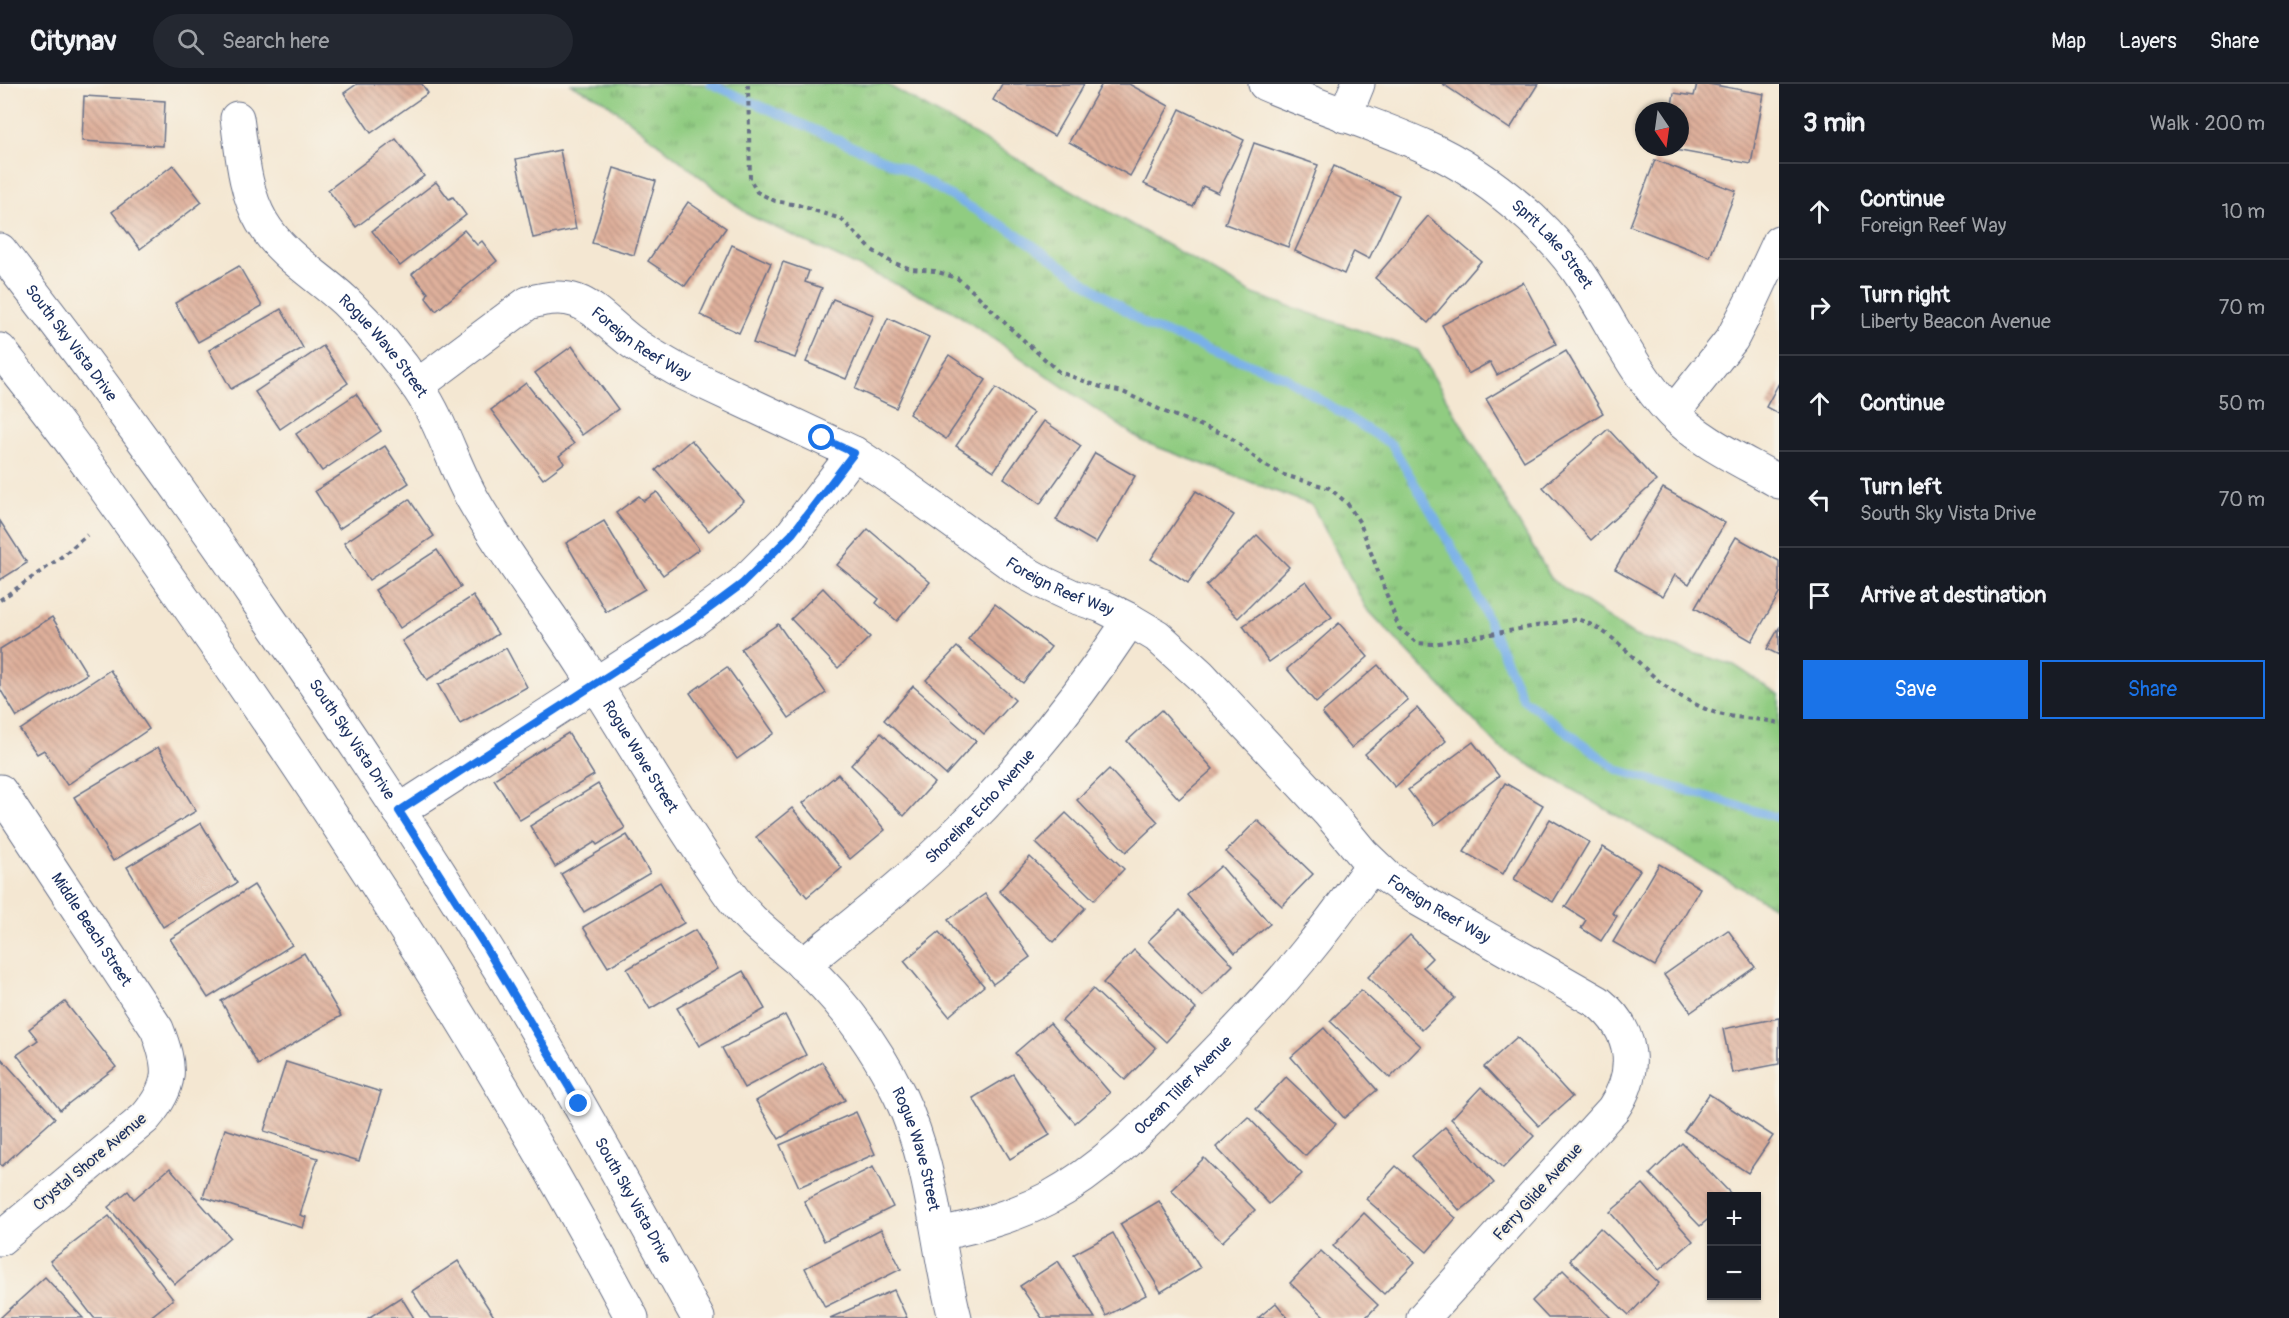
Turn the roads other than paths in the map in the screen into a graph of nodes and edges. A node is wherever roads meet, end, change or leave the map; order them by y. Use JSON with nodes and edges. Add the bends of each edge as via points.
{"nodes":[{"id":1,"x":1265,"y":84,"type":"edge"},
{"id":2,"x":1358,"y":84,"type":"edge"},
{"id":3,"x":1345,"y":116,"type":"junction"},
{"id":4,"x":237,"y":118,"type":"dead end"},
{"id":5,"x":1779,"y":242,"type":"edge"},
{"id":6,"x":0,"y":250,"type":"edge"},
{"id":7,"x":0,"y":350,"type":"edge"},
{"id":8,"x":417,"y":386,"type":"junction"},
{"id":9,"x":1673,"y":413,"type":"junction"},
{"id":10,"x":854,"y":453,"type":"junction"},
{"id":11,"x":1779,"y":482,"type":"edge"},
{"id":12,"x":1130,"y":620,"type":"junction"},
{"id":13,"x":596,"y":685,"type":"junction"},
{"id":14,"x":0,"y":791,"type":"edge"},
{"id":15,"x":399,"y":811,"type":"junction"},
{"id":16,"x":1374,"y":864,"type":"junction"},
{"id":17,"x":803,"y":965,"type":"junction"},
{"id":18,"x":1629,"y":1054,"type":"joint"},
{"id":19,"x":167,"y":1077,"type":"joint"},
{"id":20,"x":939,"y":1234,"type":"junction"},
{"id":21,"x":0,"y":1239,"type":"edge"},
{"id":22,"x":632,"y":1318,"type":"edge"},
{"id":23,"x":698,"y":1318,"type":"edge"},
{"id":24,"x":955,"y":1318,"type":"edge"},
{"id":25,"x":1423,"y":1318,"type":"edge"}],
"edges":[{"from":1,"to":3,"type":"street","name":"Sprit Lake Street"},
{"from":2,"to":3,"type":"street"},
{"from":3,"to":9,"type":"street","name":"Sprit Lake Street","via":[[1427,147],[1465,168],[1533,220],[1583,278],[1644,379]]},
{"from":4,"to":8,"type":"street","name":"Rogue Wave Street","via":[[247,183],[267,229],[288,254],[344,300]]},
{"from":5,"to":9,"type":"street","via":[[1732,339]]},
{"from":6,"to":15,"type":"street","name":"South Sky Vista Drive","via":[[181,492]]},
{"from":7,"to":22,"type":"street","via":[[152,554],[371,875],[503,1088]]},
{"from":8,"to":10,"type":"street","name":"Foreign Reef Way","via":[[528,303],[562,297],[590,306],[632,342],[681,372]]},
{"from":8,"to":13,"type":"street","name":"Rogue Wave Street","via":[[436,416],[470,495]]},
{"from":9,"to":11,"type":"street","name":"Sprit Lake Street","via":[[1697,434]]},
{"from":10,"to":12,"type":"street","name":"Foreign Reef Way","via":[[1017,568]]},
{"from":10,"to":13,"type":"street","via":[[792,534],[742,584]]},
{"from":12,"to":16,"type":"street","name":"Foreign Reef Way","via":[[1164,642],[1200,675]]},
{"from":12,"to":17,"type":"street","name":"Shoreline Echo Avenue","via":[[1064,714],[963,827]]},
{"from":13,"to":15,"type":"street"},
{"from":13,"to":17,"type":"street","name":"Rogue Wave Street","via":[[728,893],[763,932]]},
{"from":14,"to":19,"type":"street","name":"Middle Beach Street","via":[[157,1029],[166,1053]]},
{"from":15,"to":23,"type":"street","name":"South Sky Vista Drive","via":[[537,1032]]},
{"from":16,"to":18,"type":"street","name":"Foreign Reef Way","via":[[1418,899],[1598,1002],[1619,1024]]},
{"from":16,"to":20,"type":"street","name":"Ocean Tiller Avenue","via":[[1275,988],[1135,1135],[1104,1162],[1047,1199],[1017,1213]]},
{"from":17,"to":20,"type":"street","name":"Rogue Wave Street","via":[[856,1023],[900,1097],[926,1167]]},
{"from":18,"to":25,"type":"street","name":"Ferry Glide Avenue","via":[[1627,1083],[1613,1109]]},
{"from":19,"to":21,"type":"street","name":"Crystal Shore Avenue","via":[[160,1100],[145,1118]]},
{"from":20,"to":24,"type":"street","name":"Rogue Wave Street"}]}
